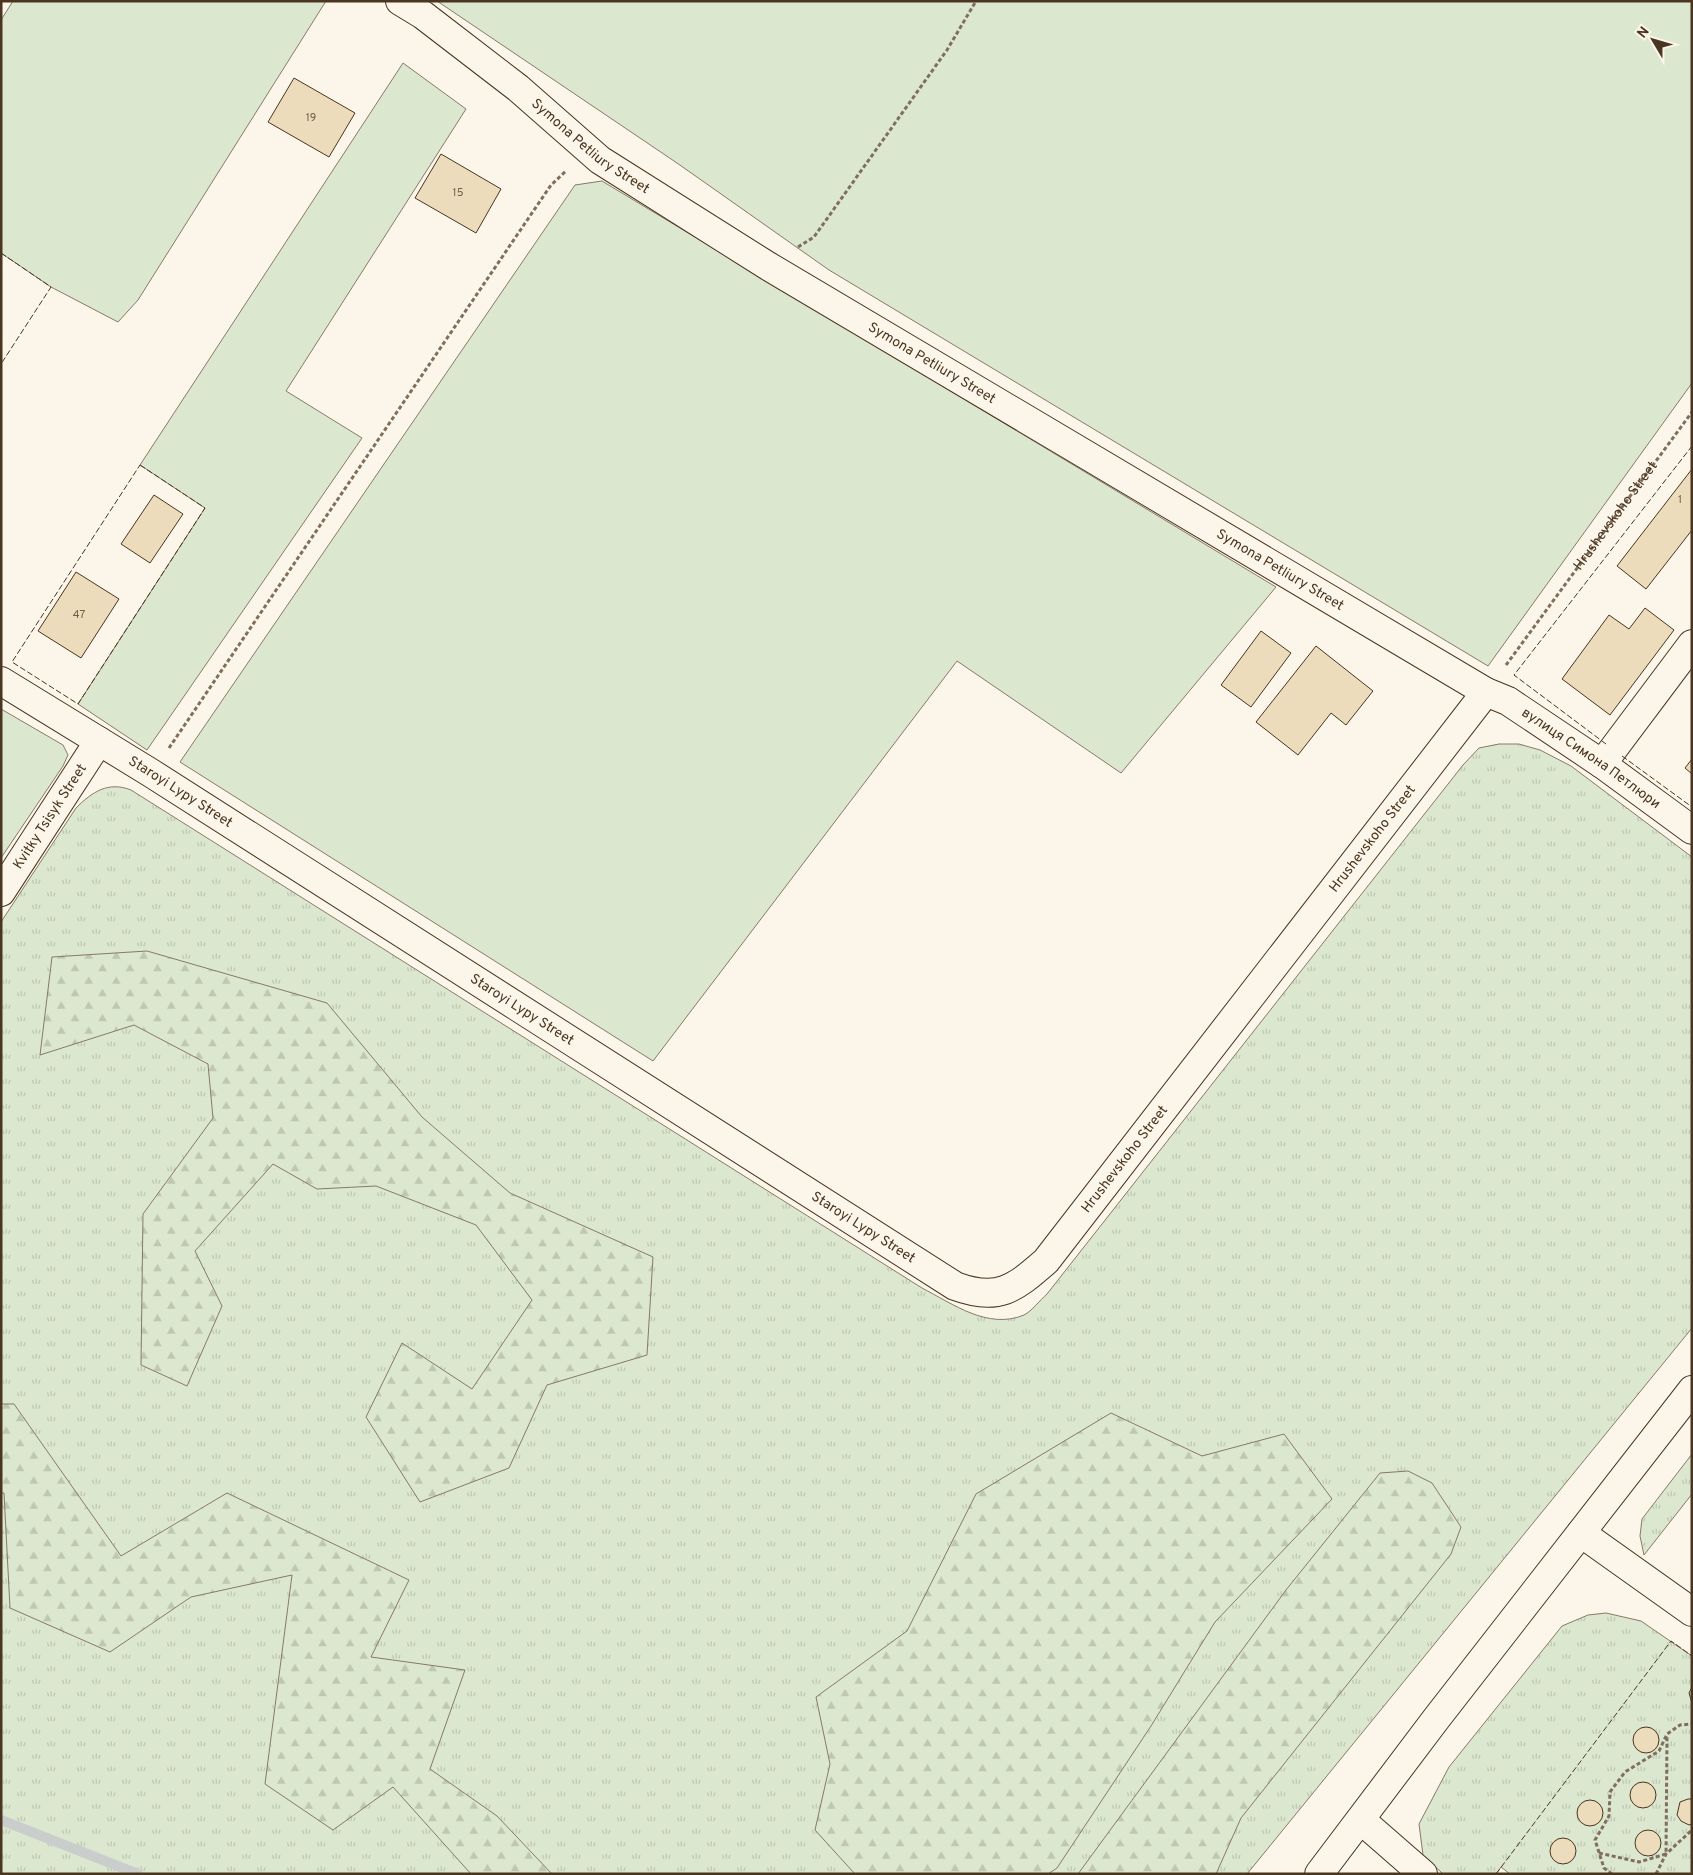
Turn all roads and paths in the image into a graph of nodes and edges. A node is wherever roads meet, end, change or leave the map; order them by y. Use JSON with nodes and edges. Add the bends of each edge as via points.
{"nodes":[{"id":1,"x":400,"y":1,"type":"edge"},
{"id":2,"x":976,"y":1,"type":"edge"},
{"id":3,"x":600,"y":160,"type":"junction"},
{"id":4,"x":768,"y":266,"type":"junction"},
{"id":5,"x":1692,"y":412,"type":"edge"},
{"id":6,"x":1692,"y":644,"type":"edge"},
{"id":7,"x":1,"y":681,"type":"edge"},
{"id":8,"x":1486,"y":692,"type":"junction"},
{"id":9,"x":100,"y":741,"type":"junction"},
{"id":10,"x":1602,"y":764,"type":"junction"},
{"id":11,"x":151,"y":773,"type":"junction"},
{"id":12,"x":1692,"y":830,"type":"edge"},
{"id":13,"x":1,"y":892,"type":"edge"},
{"id":14,"x":1046,"y":1261,"type":"joint"},
{"id":15,"x":1692,"y":1390,"type":"edge"},
{"id":16,"x":1581,"y":1533,"type":"junction"},
{"id":17,"x":1692,"y":1612,"type":"edge"},
{"id":18,"x":1692,"y":1724,"type":"edge"},
{"id":19,"x":1667,"y":1734,"type":"junction"},
{"id":20,"x":1360,"y":1820,"type":"junction"},
{"id":21,"x":1692,"y":1830,"type":"edge"},
{"id":22,"x":1599,"y":1853,"type":"junction"},
{"id":23,"x":1666,"y":1854,"type":"junction"},
{"id":24,"x":1320,"y":1871,"type":"edge"},
{"id":25,"x":1423,"y":1874,"type":"edge"},
{"id":26,"x":1612,"y":1874,"type":"edge"},
{"id":27,"x":1656,"y":1874,"type":"edge"}],
"edges":[{"from":1,"to":3,"type":"main road","name":"Symona Petliury Street","via":[[518,88]]},
{"from":2,"to":4,"type":"path","via":[[947,50],[814,237]]},
{"from":3,"to":4,"type":"main road","name":"Symona Petliury Street"},
{"from":3,"to":11,"type":"path","via":[[567,170],[551,185]]},
{"from":4,"to":8,"type":"main road","name":"Symona Petliury Street"},
{"from":5,"to":8,"type":"path","name":"Hrushevskoho Street"},
{"from":6,"to":10,"type":"main road"},
{"from":7,"to":9,"type":"main road","name":"Staroyi Lypy Street"},
{"from":8,"to":10,"type":"main road","name":"вулиця Симона Петлюри","via":[[1508,701]]},
{"from":8,"to":14,"type":"main road","name":"Hrushevskoho Street"},
{"from":9,"to":11,"type":"main road","name":"Staroyi Lypy Street"},
{"from":9,"to":13,"type":"main road","name":"Kvitky Tsisyk Street"},
{"from":10,"to":12,"type":"main road","name":"вулиця Симона Петлюри"},
{"from":11,"to":14,"type":"main road","name":"Staroyi Lypy Street","via":[[955,1286],[975,1293],[996,1294],[1018,1285]]},
{"from":15,"to":16,"type":"main road"},
{"from":16,"to":17,"type":"main road"},
{"from":16,"to":20,"type":"main road"},
{"from":18,"to":19,"type":"path","via":[[1680,1725]]},
{"from":19,"to":22,"type":"path","via":[[1659,1751],[1626,1772],[1610,1792],[1609,1816],[1595,1840]]},
{"from":19,"to":23,"type":"path"},
{"from":20,"to":24,"type":"main road"},
{"from":20,"to":25,"type":"main road"},
{"from":21,"to":23,"type":"path"},
{"from":22,"to":23,"type":"path","via":[[1639,1862]]},
{"from":22,"to":26,"type":"path","via":[[1604,1868]]},
{"from":23,"to":27,"type":"path"}]}
